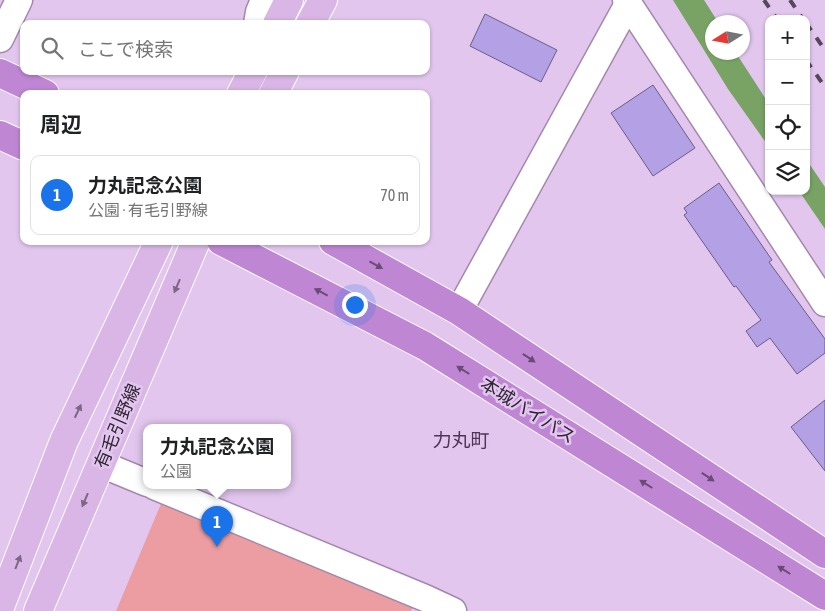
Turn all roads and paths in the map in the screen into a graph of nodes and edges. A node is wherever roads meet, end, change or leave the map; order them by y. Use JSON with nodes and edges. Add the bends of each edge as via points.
{"nodes":[{"id":1,"x":19,"y":0,"type":"edge"},
{"id":2,"x":264,"y":0,"type":"edge"},
{"id":3,"x":289,"y":0,"type":"edge"},
{"id":4,"x":323,"y":0,"type":"edge"},
{"id":5,"x":627,"y":2,"type":"edge"},
{"id":6,"x":257,"y":20,"type":"edge"},
{"id":7,"x":279,"y":20,"type":"edge"},
{"id":8,"x":312,"y":20,"type":"edge"},
{"id":9,"x":0,"y":39,"type":"edge"},
{"id":10,"x":0,"y":73,"type":"edge"},
{"id":11,"x":283,"y":75,"type":"edge"},
{"id":12,"x":36,"y":90,"type":"edge"},
{"id":13,"x":275,"y":90,"type":"edge"},
{"id":14,"x":0,"y":134,"type":"edge"},
{"id":15,"x":20,"y":144,"type":"edge"},
{"id":16,"x":157,"y":245,"type":"edge"},
{"id":17,"x":194,"y":245,"type":"edge"},
{"id":18,"x":229,"y":245,"type":"edge"},
{"id":19,"x":340,"y":245,"type":"edge"},
{"id":20,"x":825,"y":303,"type":"edge"},
{"id":21,"x":458,"y":311,"type":"junction"},
{"id":22,"x":100,"y":464,"type":"junction"},
{"id":23,"x":143,"y":481,"type":"edge"},
{"id":24,"x":161,"y":489,"type":"edge"},
{"id":25,"x":825,"y":554,"type":"edge"},
{"id":26,"x":825,"y":596,"type":"edge"},
{"id":27,"x":0,"y":607,"type":"edge"},
{"id":28,"x":38,"y":611,"type":"edge"},
{"id":29,"x":453,"y":611,"type":"edge"}],
"edges":[{"from":1,"to":9,"type":"street"},
{"from":2,"to":6,"type":"street"},
{"from":3,"to":7,"type":"main road"},
{"from":4,"to":8,"type":"main road"},
{"from":5,"to":20,"type":"street"},
{"from":5,"to":21,"type":"street"},
{"from":10,"to":12,"type":"highway"},
{"from":11,"to":13,"type":"main road"},
{"from":14,"to":15,"type":"highway"},
{"from":27,"to":16,"type":"main road","one_way":true,"via":[[64,441]]},
{"from":17,"to":22,"type":"main road","name":"有毛引野線","one_way":true},
{"from":26,"to":18,"type":"highway","name":"本城バイパス","one_way":true,"via":[[425,346]]},
{"from":19,"to":21,"type":"highway","one_way":true},
{"from":21,"to":25,"type":"highway","one_way":true},
{"from":22,"to":23,"type":"street"},
{"from":22,"to":28,"type":"main road","name":"有毛引野線","one_way":true},
{"from":24,"to":29,"type":"street"}]}
